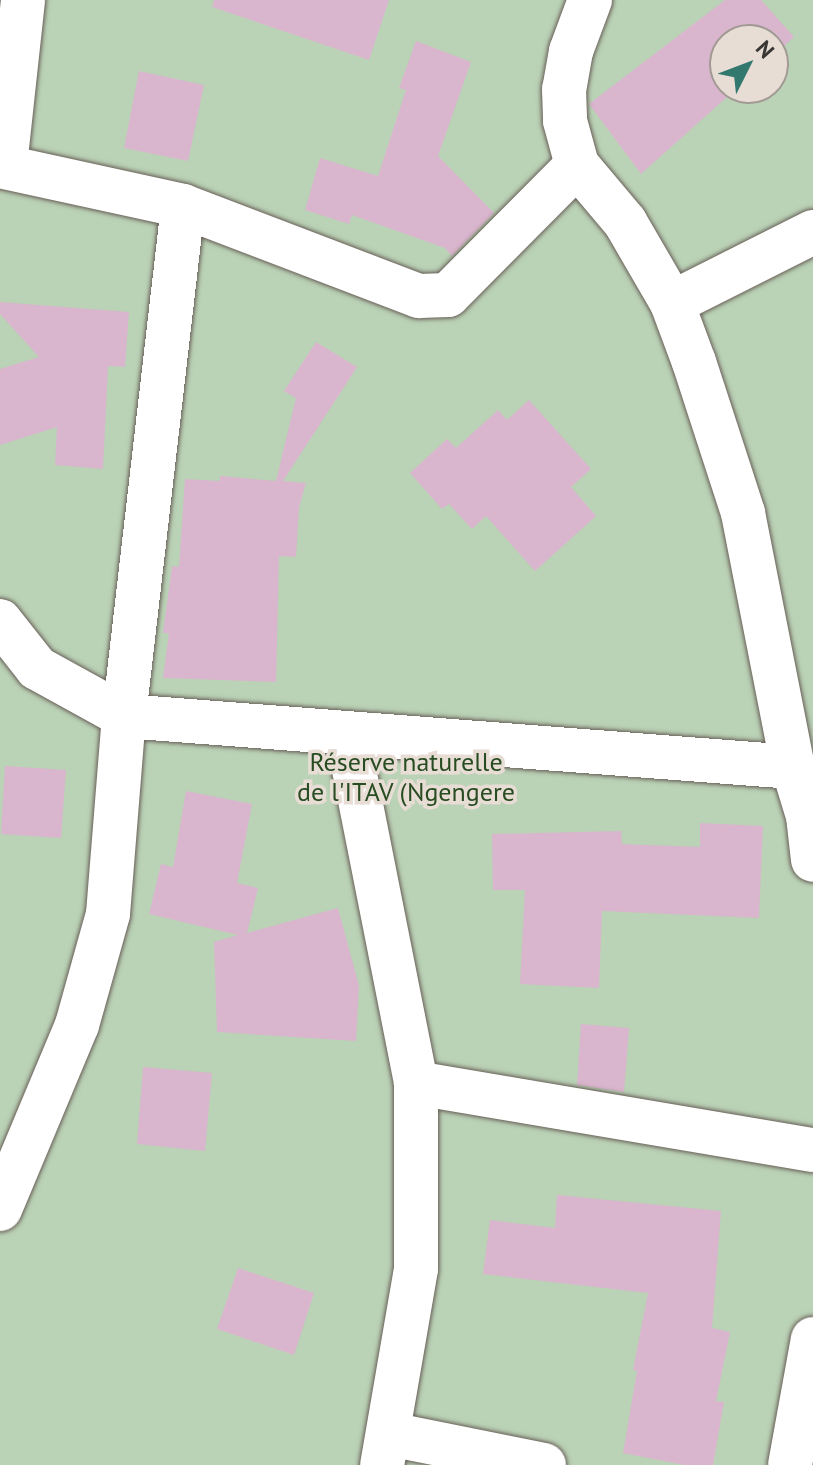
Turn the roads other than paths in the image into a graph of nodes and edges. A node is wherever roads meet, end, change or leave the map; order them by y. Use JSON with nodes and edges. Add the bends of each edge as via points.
{"nodes":[{"id":1,"x":23,"y":0,"type":"edge"},
{"id":2,"x":590,"y":0,"type":"edge"},
{"id":3,"x":577,"y":165,"type":"junction"},
{"id":4,"x":3,"y":166,"type":"edge"},
{"id":5,"x":183,"y":206,"type":"junction"},
{"id":6,"x":813,"y":232,"type":"edge"},
{"id":7,"x":672,"y":303,"type":"junction"},
{"id":8,"x":0,"y":621,"type":"edge"},
{"id":9,"x":18,"y":676,"type":"edge"},
{"id":10,"x":124,"y":716,"type":"junction"},
{"id":11,"x":347,"y":734,"type":"junction"},
{"id":12,"x":793,"y":767,"type":"junction"},
{"id":13,"x":810,"y":816,"type":"edge"},
{"id":14,"x":813,"y":860,"type":"edge"},
{"id":15,"x":416,"y":1083,"type":"junction"},
{"id":16,"x":813,"y":1150,"type":"edge"},
{"id":17,"x":0,"y":1209,"type":"edge"},
{"id":18,"x":813,"y":1339,"type":"edge"},
{"id":19,"x":385,"y":1450,"type":"edge"},
{"id":20,"x":544,"y":1465,"type":"edge"},
{"id":21,"x":790,"y":1465,"type":"edge"}],
"edges":[{"from":1,"to":4,"type":"street"},
{"from":2,"to":3,"type":"street","via":[[564,89],[565,121]]},
{"from":3,"to":5,"type":"street","via":[[448,295],[419,296]]},
{"from":3,"to":7,"type":"street","via":[[625,222]]},
{"from":4,"to":5,"type":"street"},
{"from":5,"to":10,"type":"street"},
{"from":6,"to":7,"type":"street"},
{"from":7,"to":12,"type":"street","via":[[743,513]]},
{"from":8,"to":9,"type":"street"},
{"from":9,"to":10,"type":"street"},
{"from":10,"to":11,"type":"street"},
{"from":10,"to":17,"type":"street","via":[[108,914],[77,1025]]},
{"from":11,"to":12,"type":"street"},
{"from":11,"to":15,"type":"street"},
{"from":12,"to":13,"type":"street"},
{"from":13,"to":14,"type":"street"},
{"from":15,"to":16,"type":"street"},
{"from":15,"to":19,"type":"street","via":[[416,1269]]},
{"from":18,"to":21,"type":"street"},
{"from":19,"to":20,"type":"street"}]}
